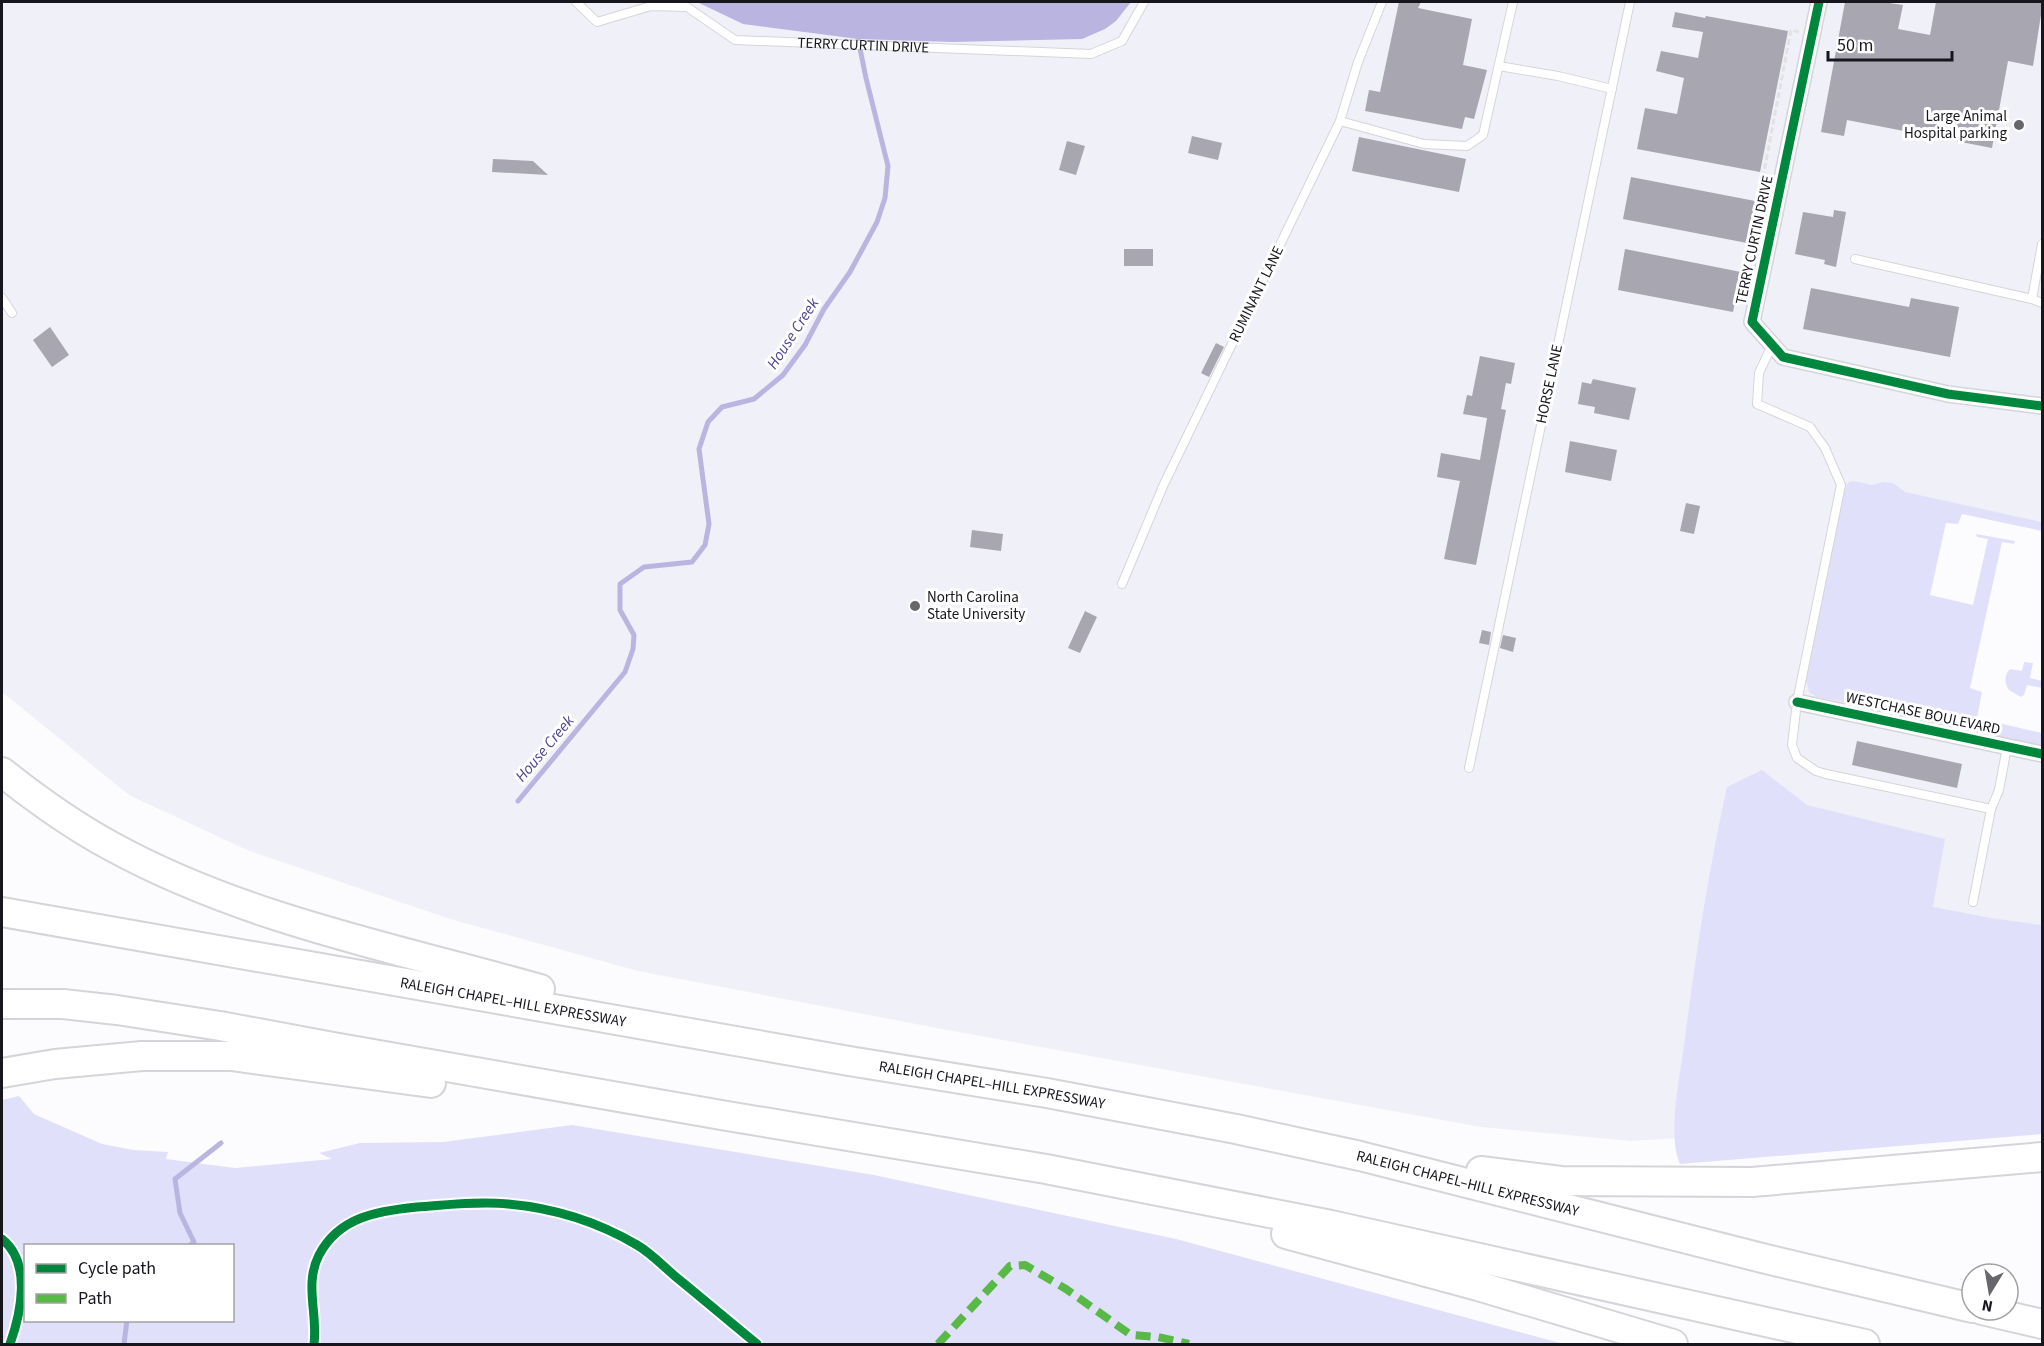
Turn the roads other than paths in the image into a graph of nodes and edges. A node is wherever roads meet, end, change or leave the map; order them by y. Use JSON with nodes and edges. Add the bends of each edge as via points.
{"nodes":[{"id":1,"x":576,"y":2,"type":"edge"},
{"id":2,"x":1144,"y":2,"type":"edge"},
{"id":3,"x":1382,"y":2,"type":"edge"},
{"id":4,"x":1513,"y":2,"type":"edge"},
{"id":5,"x":1630,"y":2,"type":"edge"},
{"id":6,"x":1819,"y":2,"type":"edge"},
{"id":7,"x":1498,"y":66,"type":"junction"},
{"id":8,"x":1612,"y":89,"type":"junction"},
{"id":9,"x":1340,"y":121,"type":"junction"},
{"id":10,"x":2043,"y":244,"type":"edge"},
{"id":11,"x":1855,"y":259,"type":"dead end"},
{"id":12,"x":2,"y":298,"type":"edge"},
{"id":13,"x":2032,"y":299,"type":"junction"},
{"id":14,"x":2043,"y":303,"type":"edge"},
{"id":15,"x":12,"y":314,"type":"dead end"},
{"id":16,"x":1772,"y":345,"type":"junction"},
{"id":17,"x":2043,"y":406,"type":"edge"},
{"id":18,"x":1122,"y":584,"type":"dead end"},
{"id":19,"x":1797,"y":702,"type":"junction"},
{"id":20,"x":2007,"y":747,"type":"junction"},
{"id":21,"x":2043,"y":754,"type":"edge"},
{"id":22,"x":1469,"y":768,"type":"dead end"},
{"id":23,"x":2,"y":772,"type":"edge"},
{"id":24,"x":1991,"y":809,"type":"junction"},
{"id":25,"x":1973,"y":903,"type":"dead end"},
{"id":26,"x":2,"y":914,"type":"edge"},
{"id":27,"x":2,"y":1004,"type":"edge"},
{"id":28,"x":678,"y":1029,"type":"junction"},
{"id":29,"x":2,"y":1073,"type":"edge"},
{"id":30,"x":727,"y":1116,"type":"junction"},
{"id":31,"x":1360,"y":1156,"type":"junction"},
{"id":32,"x":2043,"y":1157,"type":"edge"},
{"id":33,"x":1046,"y":1169,"type":"junction"},
{"id":34,"x":1960,"y":1305,"type":"edge"},
{"id":35,"x":2020,"y":1319,"type":"edge"},
{"id":36,"x":2043,"y":1324,"type":"edge"},
{"id":37,"x":1673,"y":1344,"type":"edge"},
{"id":38,"x":1864,"y":1344,"type":"edge"}],
"edges":[{"from":1,"to":2,"type":"lane","name":"TERRY CURTIN DRIVE","via":[[597,22],[651,6],[687,7],[735,40],[1091,54],[1122,41]]},
{"from":3,"to":9,"type":"lane","name":"RUMINANT LANE"},
{"from":4,"to":7,"type":"lane"},
{"from":5,"to":8,"type":"lane","name":"HORSE LANE"},
{"from":6,"to":16,"type":"street","name":"TERRY CURTIN DRIVE","via":[[1752,322]]},
{"from":7,"to":8,"type":"lane"},
{"from":7,"to":9,"type":"lane","via":[[1483,135],[1467,146],[1424,144]]},
{"from":8,"to":22,"type":"lane","name":"HORSE LANE"},
{"from":9,"to":18,"type":"lane","name":"RUMINANT LANE","via":[[1164,484]]},
{"from":10,"to":13,"type":"lane"},
{"from":11,"to":13,"type":"lane"},
{"from":12,"to":15,"type":"lane"},
{"from":13,"to":14,"type":"lane"},
{"from":16,"to":17,"type":"street","name":"TERRY CURTIN DRIVE","via":[[1783,357],[1948,394]]},
{"from":16,"to":19,"type":"lane","via":[[1759,373],[1757,404],[1810,427],[1825,448],[1841,484]]},
{"from":19,"to":20,"type":"street","name":"WESTCHASE BOULEVARD"},
{"from":19,"to":24,"type":"lane","via":[[1792,745],[1797,758],[1816,771]]},
{"from":20,"to":21,"type":"street","name":"WESTCHASE BOULEVARD"},
{"from":20,"to":24,"type":"lane"},
{"from":23,"to":28,"type":"highway","via":[[110,846],[209,892],[299,924]]},
{"from":24,"to":25,"type":"lane"},
{"from":26,"to":28,"type":"highway","name":"RALEIGH CHAPEL–HILL EXPRESSWAY"},
{"from":27,"to":30,"type":"highway","via":[[63,1004],[186,1020]]},
{"from":28,"to":31,"type":"highway","name":"RALEIGH CHAPEL–HILL EXPRESSWAY","via":[[1047,1093]]},
{"from":29,"to":30,"type":"highway","via":[[142,1056],[231,1056],[527,1096]]},
{"from":30,"to":33,"type":"highway"},
{"from":31,"to":32,"type":"highway","via":[[1561,1181],[1740,1182]]},
{"from":31,"to":34,"type":"highway","name":"RALEIGH CHAPEL–HILL EXPRESSWAY"},
{"from":33,"to":37,"type":"highway","via":[[1478,1286]]},
{"from":33,"to":38,"type":"highway","via":[[1331,1225]]},
{"from":35,"to":36,"type":"highway"}]}
